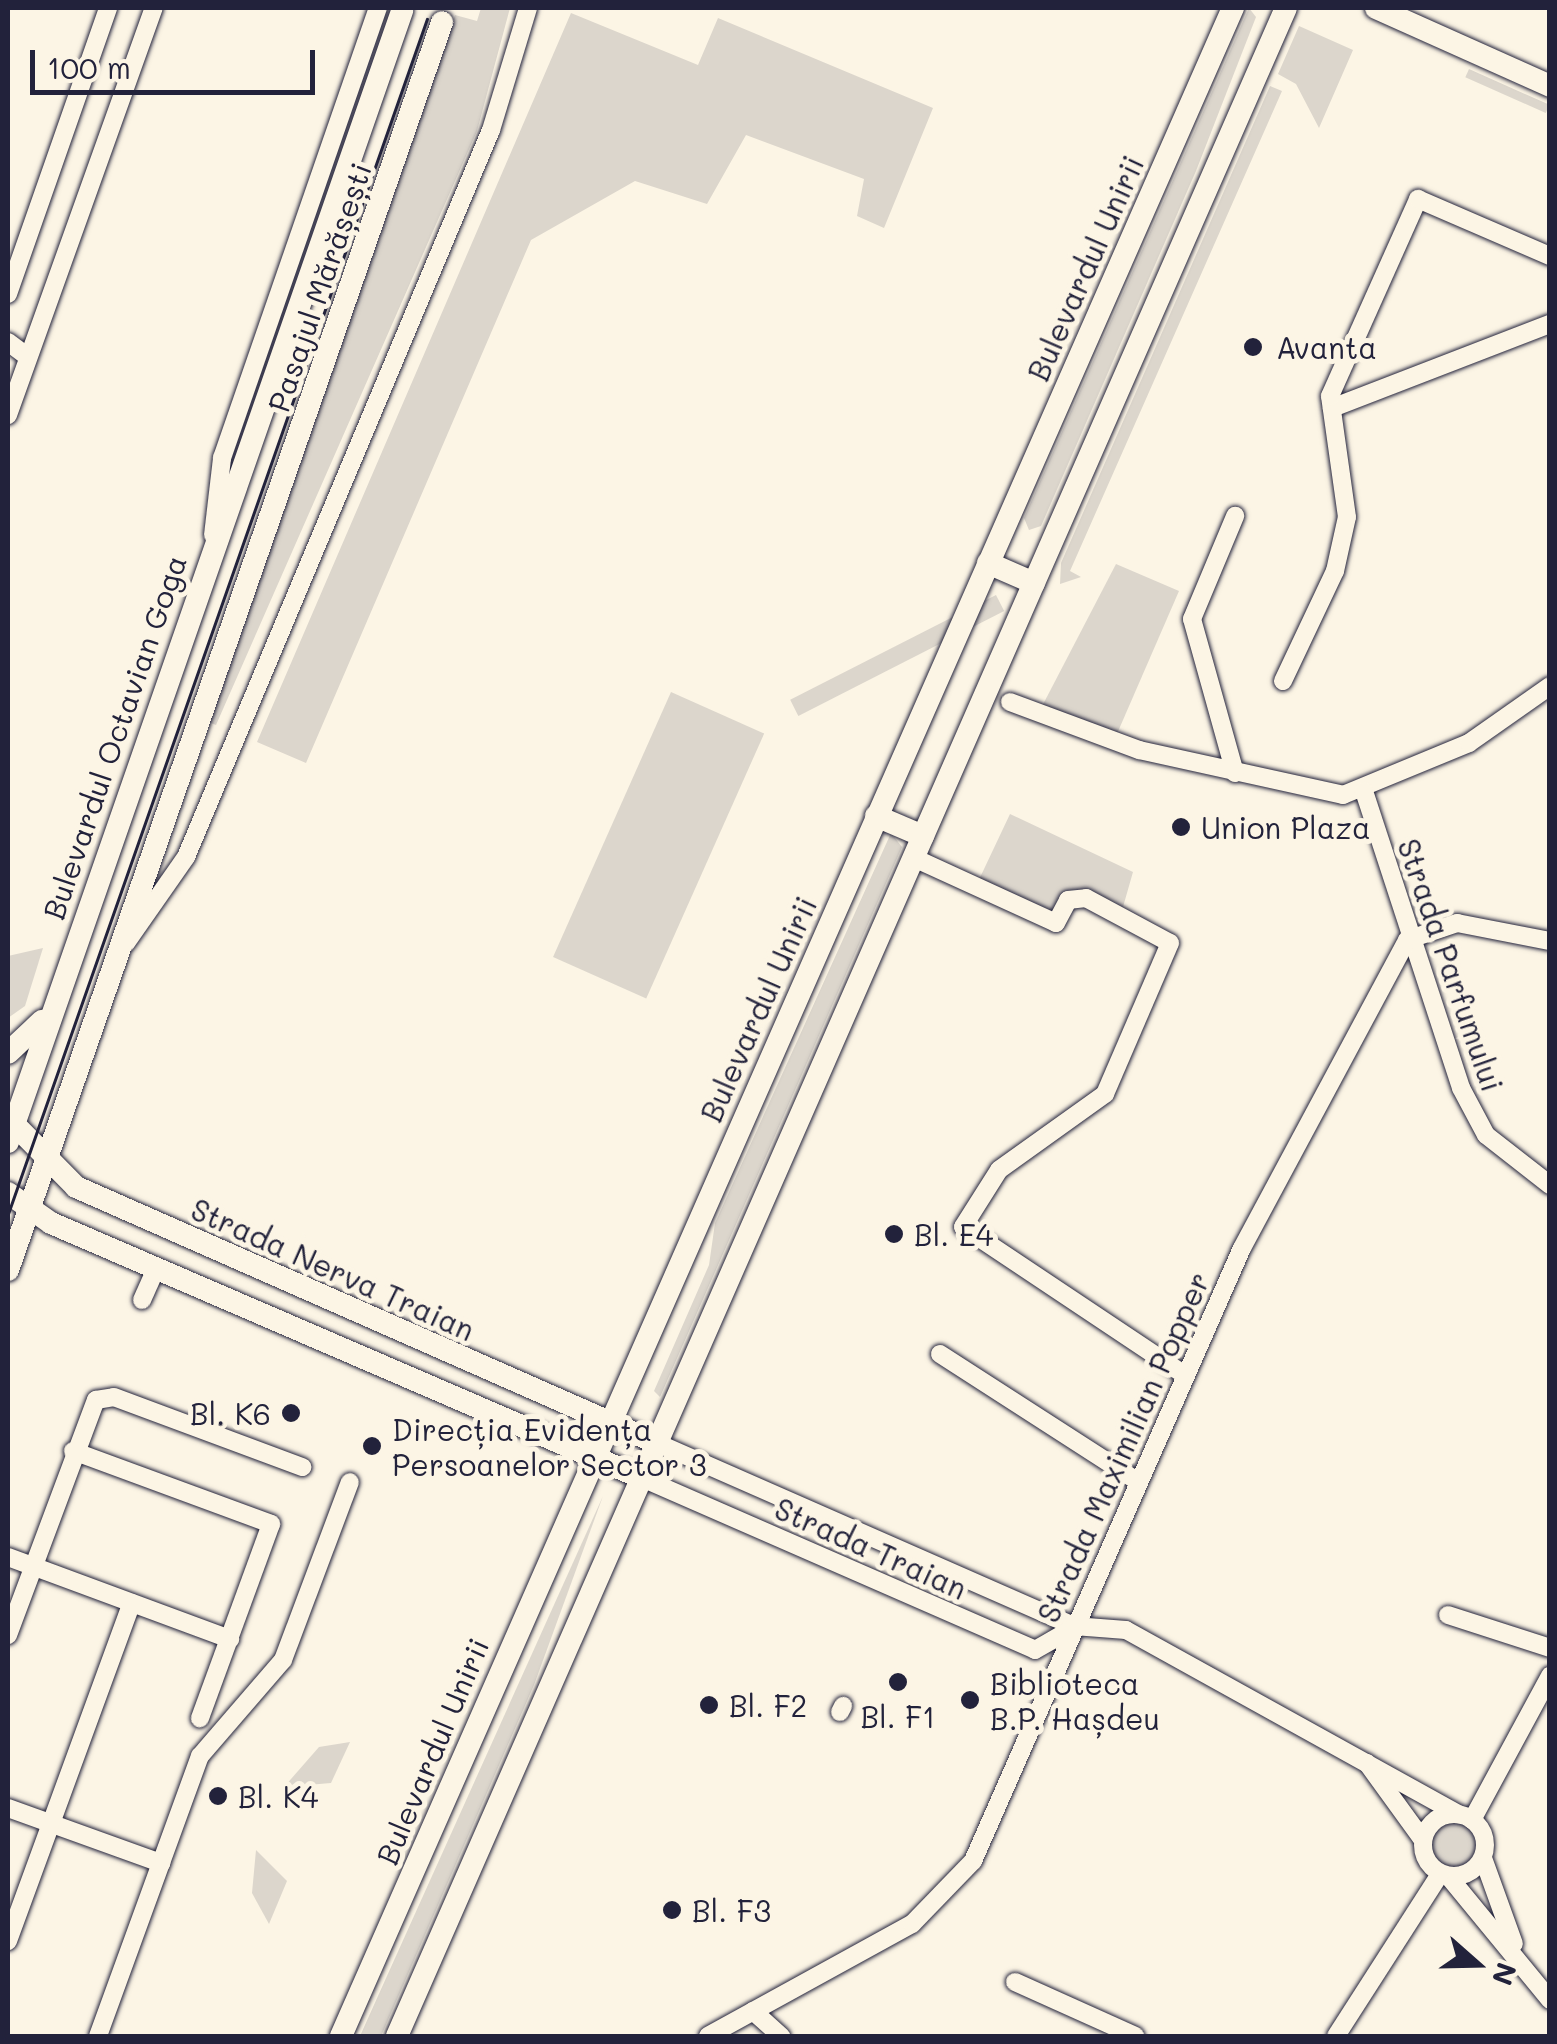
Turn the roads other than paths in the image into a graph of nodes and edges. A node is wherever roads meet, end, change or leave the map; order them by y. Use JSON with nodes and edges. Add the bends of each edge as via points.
{"nodes":[{"id":1,"x":108,"y":8,"type":"edge"},
{"id":2,"x":154,"y":8,"type":"edge"},
{"id":3,"x":378,"y":8,"type":"edge"},
{"id":4,"x":528,"y":8,"type":"edge"},
{"id":5,"x":1233,"y":8,"type":"edge"},
{"id":6,"x":1286,"y":8,"type":"edge"},
{"id":7,"x":1376,"y":8,"type":"edge"},
{"id":8,"x":402,"y":10,"type":"dead end"},
{"id":9,"x":442,"y":22,"type":"dead end"},
{"id":10,"x":1550,"y":86,"type":"edge"},
{"id":11,"x":1550,"y":256,"type":"edge"},
{"id":12,"x":8,"y":294,"type":"edge"},
{"id":13,"x":1550,"y":324,"type":"edge"},
{"id":14,"x":8,"y":342,"type":"edge"},
{"id":15,"x":28,"y":358,"type":"junction"},
{"id":16,"x":1332,"y":408,"type":"junction"},
{"id":17,"x":8,"y":415,"type":"edge"},
{"id":18,"x":1235,"y":516,"type":"dead end"},
{"id":19,"x":210,"y":558,"type":"junction"},
{"id":20,"x":988,"y":563,"type":"junction"},
{"id":21,"x":1034,"y":583,"type":"junction"},
{"id":22,"x":1283,"y":681,"type":"dead end"},
{"id":23,"x":1550,"y":686,"type":"edge"},
{"id":24,"x":1010,"y":702,"type":"dead end"},
{"id":25,"x":1234,"y":773,"type":"junction"},
{"id":26,"x":1364,"y":791,"type":"junction"},
{"id":27,"x":876,"y":816,"type":"junction"},
{"id":28,"x":923,"y":836,"type":"junction"},
{"id":29,"x":914,"y":858,"type":"junction"},
{"id":30,"x":1407,"y":940,"type":"junction"},
{"id":31,"x":1550,"y":941,"type":"edge"},
{"id":32,"x":117,"y":956,"type":"junction"},
{"id":33,"x":52,"y":1005,"type":"junction"},
{"id":34,"x":8,"y":1052,"type":"edge"},
{"id":35,"x":9,"y":1128,"type":"edge"},
{"id":36,"x":44,"y":1162,"type":"junction"},
{"id":37,"x":1550,"y":1185,"type":"edge"},
{"id":38,"x":8,"y":1192,"type":"edge"},
{"id":39,"x":27,"y":1211,"type":"junction"},
{"id":40,"x":156,"y":1268,"type":"junction"},
{"id":41,"x":8,"y":1270,"type":"edge"},
{"id":42,"x":142,"y":1300,"type":"dead end"},
{"id":43,"x":940,"y":1354,"type":"dead end"},
{"id":44,"x":1184,"y":1375,"type":"junction"},
{"id":45,"x":609,"y":1422,"type":"junction"},
{"id":46,"x":658,"y":1443,"type":"junction"},
{"id":47,"x":73,"y":1451,"type":"junction"},
{"id":48,"x":593,"y":1457,"type":"junction"},
{"id":49,"x":302,"y":1467,"type":"dead end"},
{"id":50,"x":642,"y":1478,"type":"junction"},
{"id":51,"x":1137,"y":1481,"type":"junction"},
{"id":52,"x":350,"y":1482,"type":"dead end"},
{"id":53,"x":8,"y":1558,"type":"edge"},
{"id":54,"x":32,"y":1566,"type":"junction"},
{"id":55,"x":1090,"y":1588,"type":"junction"},
{"id":56,"x":132,"y":1602,"type":"junction"},
{"id":57,"x":1448,"y":1615,"type":"dead end"},
{"id":58,"x":1074,"y":1626,"type":"junction"},
{"id":59,"x":1115,"y":1626,"type":"junction"},
{"id":60,"x":8,"y":1634,"type":"edge"},
{"id":61,"x":230,"y":1639,"type":"junction"},
{"id":62,"x":1550,"y":1648,"type":"edge"},
{"id":63,"x":1035,"y":1650,"type":"junction"},
{"id":64,"x":1550,"y":1676,"type":"edge"},
{"id":65,"x":1046,"y":1692,"type":"junction"},
{"id":66,"x":200,"y":1718,"type":"dead end"},
{"id":67,"x":1356,"y":1752,"type":"junction"},
{"id":68,"x":8,"y":1808,"type":"edge"},
{"id":69,"x":1465,"y":1817,"type":"junction"},
{"id":70,"x":51,"y":1823,"type":"junction"},
{"id":71,"x":1423,"y":1840,"type":"junction"},
{"id":72,"x":1483,"y":1858,"type":"junction"},
{"id":73,"x":161,"y":1863,"type":"junction"},
{"id":74,"x":1445,"y":1875,"type":"junction"},
{"id":75,"x":8,"y":1941,"type":"edge"},
{"id":76,"x":1519,"y":1958,"type":"junction"},
{"id":77,"x":1015,"y":1982,"type":"dead end"},
{"id":78,"x":1550,"y":2000,"type":"edge"},
{"id":79,"x":753,"y":2011,"type":"junction"},
{"id":80,"x":98,"y":2036,"type":"edge"},
{"id":81,"x":341,"y":2036,"type":"edge"},
{"id":82,"x":397,"y":2036,"type":"edge"},
{"id":83,"x":708,"y":2036,"type":"edge"},
{"id":84,"x":781,"y":2036,"type":"edge"},
{"id":85,"x":1136,"y":2036,"type":"edge"},
{"id":86,"x":1336,"y":2036,"type":"edge"}],
"edges":[{"from":1,"to":12,"type":"street"},
{"from":2,"to":15,"type":"street"},
{"from":3,"to":19,"type":"street","name":"Bulevardul Octavian Goga","via":[[222,458]]},
{"from":4,"to":32,"type":"street","via":[[491,130],[186,857]]},
{"from":5,"to":20,"type":"main road","name":"Bulevardul Unirii"},
{"from":6,"to":21,"type":"main road"},
{"from":7,"to":10,"type":"main road"},
{"from":8,"to":19,"type":"main road","name":"Pasajul Mărășești"},
{"from":9,"to":32,"type":"main road","name":"Pasajul Mărășești"},
{"from":11,"to":16,"type":"street","via":[[1418,199]]},
{"from":13,"to":16,"type":"street"},
{"from":14,"to":15,"type":"street"},
{"from":15,"to":17,"type":"street"},
{"from":16,"to":22,"type":"street","via":[[1347,517],[1335,571]]},
{"from":18,"to":25,"type":"street","via":[[1192,619]]},
{"from":19,"to":33,"type":"main road","name":"Bulevardul Octavian Goga"},
{"from":20,"to":21,"type":"main road"},
{"from":20,"to":27,"type":"main road","name":"Bulevardul Unirii"},
{"from":21,"to":28,"type":"main road"},
{"from":23,"to":26,"type":"street","via":[[1478,738]]},
{"from":24,"to":25,"type":"street","via":[[1113,743]]},
{"from":25,"to":26,"type":"street"},
{"from":26,"to":30,"type":"street","name":"Strada Parfumului"},
{"from":27,"to":28,"type":"main road"},
{"from":27,"to":45,"type":"main road","name":"Bulevardul Unirii"},
{"from":28,"to":29,"type":"main road"},
{"from":29,"to":44,"type":"street","via":[[1056,923],[1068,900],[1086,898],[1170,942],[1105,1094],[999,1170],[963,1227]]},
{"from":29,"to":46,"type":"main road"},
{"from":30,"to":31,"type":"street","via":[[1456,923]]},
{"from":30,"to":37,"type":"street","name":"Strada Parfumului","via":[[1480,1127]]},
{"from":30,"to":44,"type":"street","name":"Strada Maximilian Popper","via":[[1276,1177]]},
{"from":32,"to":36,"type":"main road"},
{"from":33,"to":34,"type":"main road"},
{"from":33,"to":35,"type":"main road","name":"Bulevardul Octavian Goga"},
{"from":35,"to":36,"type":"main road","name":"Strada Nerva Traian"},
{"from":36,"to":39,"type":"main road"},
{"from":36,"to":45,"type":"main road","name":"Strada Nerva Traian","via":[[137,1216]]},
{"from":38,"to":39,"type":"main road"},
{"from":39,"to":40,"type":"main road"},
{"from":39,"to":41,"type":"main road"},
{"from":40,"to":42,"type":"street"},
{"from":40,"to":48,"type":"main road"},
{"from":43,"to":51,"type":"street"},
{"from":44,"to":51,"type":"street","name":"Strada Maximilian Popper"},
{"from":45,"to":46,"type":"main road","name":"Strada Nerva Traian"},
{"from":45,"to":48,"type":"main road","name":"Bulevardul Unirii"},
{"from":46,"to":50,"type":"main road"},
{"from":46,"to":58,"type":"street","name":"Strada Traian"},
{"from":47,"to":49,"type":"street","via":[[90,1405],[114,1397]]},
{"from":47,"to":54,"type":"street"},
{"from":47,"to":61,"type":"street","via":[[271,1524]]},
{"from":48,"to":50,"type":"main road"},
{"from":48,"to":81,"type":"main road","name":"Bulevardul Unirii"},
{"from":50,"to":63,"type":"street","name":"Strada Traian"},
{"from":50,"to":82,"type":"main road"},
{"from":51,"to":55,"type":"street","name":"Strada Maximilian Popper"},
{"from":52,"to":73,"type":"street","via":[[282,1660],[200,1756]]},
{"from":53,"to":54,"type":"street"},
{"from":54,"to":56,"type":"street"},
{"from":54,"to":60,"type":"street"},
{"from":55,"to":58,"type":"street","name":"Strada Maximilian Popper"},
{"from":55,"to":59,"type":"street"},
{"from":56,"to":61,"type":"street"},
{"from":56,"to":70,"type":"street"},
{"from":57,"to":62,"type":"street"},
{"from":58,"to":59,"type":"street","name":"Strada Traian"},
{"from":58,"to":63,"type":"street"},
{"from":58,"to":65,"type":"street","name":"Strada Maximilian Popper"},
{"from":59,"to":67,"type":"street","name":"Strada Traian"},
{"from":61,"to":66,"type":"street"},
{"from":63,"to":65,"type":"street"},
{"from":64,"to":69,"type":"street"},
{"from":65,"to":79,"type":"street","name":"Strada Maximilian Popper","via":[[984,1840],[948,1893],[912,1924]]},
{"from":67,"to":69,"type":"street","name":"Strada Traian"},
{"from":67,"to":71,"type":"street","name":"Strada Traian"},
{"from":68,"to":70,"type":"street"},
{"from":69,"to":71,"type":"street","via":[[1432,1823]]},
{"from":69,"to":72,"type":"street"},
{"from":70,"to":73,"type":"street"},
{"from":70,"to":75,"type":"street"},
{"from":71,"to":74,"type":"street","name":"Strada Traian"},
{"from":72,"to":74,"type":"street"},
{"from":72,"to":76,"type":"street"},
{"from":73,"to":80,"type":"street"},
{"from":74,"to":76,"type":"street"},
{"from":74,"to":86,"type":"street"},
{"from":76,"to":78,"type":"street"},
{"from":77,"to":85,"type":"street"},
{"from":79,"to":83,"type":"street","name":"Strada Maximilian Popper"},
{"from":79,"to":84,"type":"street"}]}
